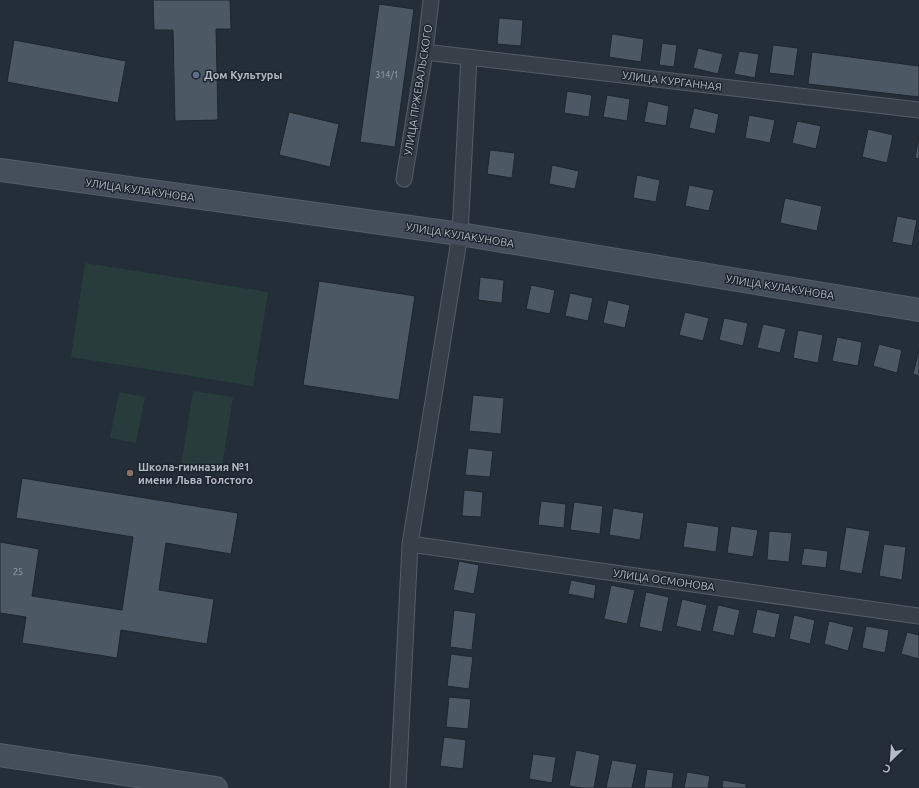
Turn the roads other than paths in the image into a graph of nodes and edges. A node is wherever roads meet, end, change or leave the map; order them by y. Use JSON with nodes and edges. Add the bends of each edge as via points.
{"nodes":[{"id":1,"x":431,"y":0,"type":"edge"},
{"id":2,"x":426,"y":52,"type":"junction"},
{"id":3,"x":469,"y":57,"type":"junction"},
{"id":4,"x":919,"y":110,"type":"edge"},
{"id":5,"x":0,"y":170,"type":"edge"},
{"id":6,"x":404,"y":179,"type":"dead end"},
{"id":7,"x":460,"y":234,"type":"junction"},
{"id":8,"x":919,"y":310,"type":"edge"},
{"id":9,"x":410,"y":544,"type":"junction"},
{"id":10,"x":919,"y":616,"type":"edge"},
{"id":11,"x":0,"y":755,"type":"edge"},
{"id":12,"x":216,"y":788,"type":"edge"},
{"id":13,"x":398,"y":788,"type":"edge"}],
"edges":[{"from":1,"to":2,"type":"street","name":"УЛИЦА ПРЖЕВАЛЬСКОГО"},
{"from":2,"to":3,"type":"street","name":"УЛИЦА КУРГАННАЯ"},
{"from":2,"to":6,"type":"street","name":"УЛИЦА ПРЖЕВАЛЬСКОГО"},
{"from":3,"to":4,"type":"street","name":"УЛИЦА КУРГАННАЯ"},
{"from":3,"to":7,"type":"street"},
{"from":5,"to":7,"type":"street","name":"УЛИЦА КУЛАКУНОВА"},
{"from":7,"to":8,"type":"street","name":"УЛИЦА КУЛАКУНОВА"},
{"from":7,"to":9,"type":"street"},
{"from":9,"to":10,"type":"street","name":"УЛИЦА ОСМОНОВА"},
{"from":9,"to":13,"type":"street"},
{"from":11,"to":12,"type":"street"}]}
